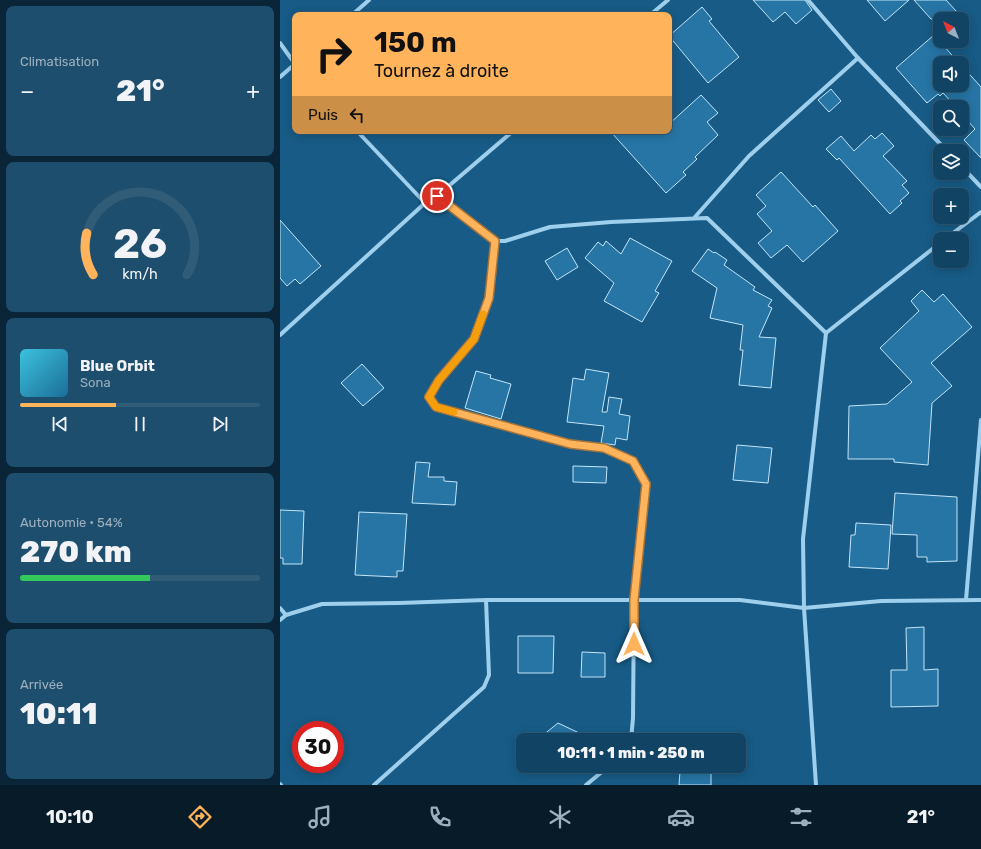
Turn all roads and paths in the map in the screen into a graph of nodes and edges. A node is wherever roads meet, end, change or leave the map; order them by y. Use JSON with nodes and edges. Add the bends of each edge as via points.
{"nodes":[{"id":1,"x":369,"y":0,"type":"edge"},
{"id":2,"x":668,"y":0,"type":"edge"},
{"id":3,"x":808,"y":0,"type":"edge"},
{"id":4,"x":355,"y":12,"type":"edge"},
{"id":5,"x":654,"y":12,"type":"edge"},
{"id":6,"x":280,"y":43,"type":"edge"},
{"id":7,"x":858,"y":58,"type":"junction"},
{"id":8,"x":292,"y":60,"type":"edge"},
{"id":9,"x":292,"y":67,"type":"edge"},
{"id":10,"x":280,"y":77,"type":"edge"},
{"id":11,"x":360,"y":134,"type":"edge"},
{"id":12,"x":509,"y":134,"type":"edge"},
{"id":13,"x":940,"y":144,"type":"edge"},
{"id":14,"x":969,"y":174,"type":"edge"},
{"id":15,"x":981,"y":187,"type":"edge"},
{"id":16,"x":437,"y":196,"type":"junction"},
{"id":17,"x":425,"y":203,"type":"junction"},
{"id":18,"x":981,"y":212,"type":"edge"},
{"id":19,"x":695,"y":217,"type":"junction"},
{"id":20,"x":954,"y":232,"type":"edge"},
{"id":21,"x":495,"y":241,"type":"junction"},
{"id":22,"x":933,"y":248,"type":"edge"},
{"id":23,"x":826,"y":332,"type":"junction"},
{"id":24,"x":280,"y":335,"type":"edge"},
{"id":25,"x":981,"y":420,"type":"edge"},
{"id":26,"x":486,"y":600,"type":"junction"},
{"id":27,"x":634,"y":600,"type":"junction"},
{"id":28,"x":966,"y":600,"type":"junction"},
{"id":29,"x":981,"y":600,"type":"edge"},
{"id":30,"x":280,"y":608,"type":"edge"},
{"id":31,"x":804,"y":608,"type":"junction"},
{"id":32,"x":286,"y":615,"type":"junction"},
{"id":33,"x":280,"y":620,"type":"edge"},
{"id":34,"x":632,"y":733,"type":"edge"},
{"id":35,"x":601,"y":773,"type":"edge"},
{"id":36,"x":374,"y":785,"type":"edge"},
{"id":37,"x":586,"y":785,"type":"edge"},
{"id":38,"x":816,"y":785,"type":"edge"}],
"edges":[{"from":1,"to":4,"type":"street"},
{"from":2,"to":5,"type":"street"},
{"from":3,"to":7,"type":"street"},
{"from":6,"to":8,"type":"street"},
{"from":7,"to":13,"type":"street"},
{"from":7,"to":19,"type":"street","via":[[749,156]]},
{"from":9,"to":10,"type":"street"},
{"from":11,"to":17,"type":"street"},
{"from":12,"to":16,"type":"street"},
{"from":14,"to":15,"type":"street"},
{"from":16,"to":17,"type":"street"},
{"from":16,"to":21,"type":"street"},
{"from":17,"to":24,"type":"street"},
{"from":18,"to":20,"type":"street"},
{"from":19,"to":21,"type":"street","via":[[550,226],[505,241]]},
{"from":19,"to":23,"type":"street","via":[[708,218]]},
{"from":21,"to":27,"type":"street","via":[[489,298],[474,339],[439,380],[429,397],[436,407],[570,444],[604,448],[633,461],[646,484]]},
{"from":22,"to":23,"type":"street"},
{"from":23,"to":31,"type":"street","via":[[803,539]]},
{"from":25,"to":28,"type":"street"},
{"from":26,"to":27,"type":"street"},
{"from":26,"to":32,"type":"street","via":[[322,604]]},
{"from":26,"to":36,"type":"street","via":[[489,675],[484,687]]},
{"from":27,"to":31,"type":"street","via":[[740,600]]},
{"from":27,"to":34,"type":"street"},
{"from":28,"to":29,"type":"street"},
{"from":28,"to":31,"type":"street","via":[[881,601]]},
{"from":30,"to":32,"type":"street"},
{"from":31,"to":38,"type":"street"},
{"from":32,"to":33,"type":"street"},
{"from":35,"to":37,"type":"street"}]}
